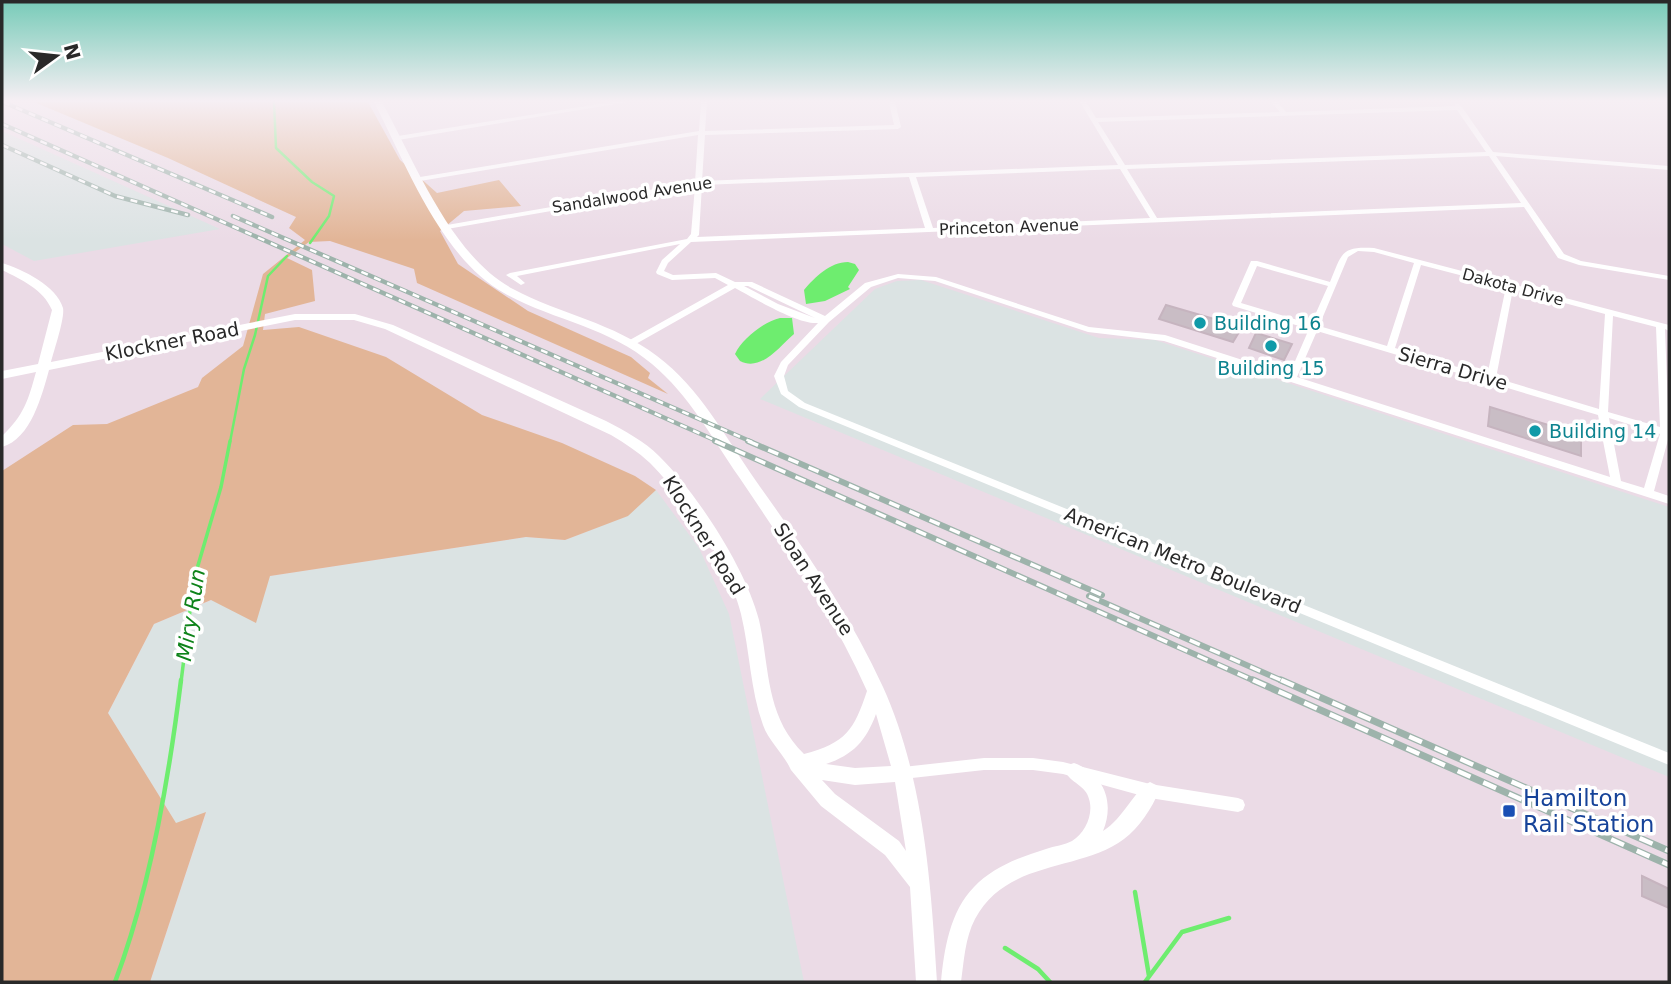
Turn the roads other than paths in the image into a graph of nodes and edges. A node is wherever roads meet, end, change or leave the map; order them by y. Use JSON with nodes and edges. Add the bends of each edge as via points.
{"nodes":[{"id":1,"x":403,"y":148,"type":"edge"},
{"id":2,"x":611,"y":148,"type":"edge"},
{"id":3,"x":701,"y":148,"type":"edge"},
{"id":4,"x":1111,"y":148,"type":"edge"},
{"id":5,"x":1486,"y":148,"type":"edge"},
{"id":6,"x":1490,"y":154,"type":"junction"},
{"id":7,"x":1122,"y":167,"type":"junction"},
{"id":8,"x":1669,"y":168,"type":"edge"},
{"id":9,"x":912,"y":175,"type":"junction"},
{"id":10,"x":420,"y":179,"type":"junction"},
{"id":11,"x":698,"y":182,"type":"junction"},
{"id":12,"x":1525,"y":205,"type":"junction"},
{"id":13,"x":1155,"y":221,"type":"junction"},
{"id":14,"x":447,"y":227,"type":"junction"},
{"id":15,"x":930,"y":231,"type":"junction"},
{"id":16,"x":691,"y":240,"type":"junction"},
{"id":17,"x":1418,"y":262,"type":"junction"},
{"id":18,"x":2,"y":266,"type":"edge"},
{"id":19,"x":1669,"y":278,"type":"edge"},
{"id":20,"x":521,"y":283,"type":"dead end"},
{"id":21,"x":736,"y":284,"type":"junction"},
{"id":22,"x":1332,"y":285,"type":"junction"},
{"id":23,"x":1510,"y":286,"type":"junction"},
{"id":24,"x":1609,"y":312,"type":"junction"},
{"id":25,"x":826,"y":320,"type":"junction"},
{"id":26,"x":1665,"y":327,"type":"edge"},
{"id":27,"x":1316,"y":328,"type":"junction"},
{"id":28,"x":631,"y":343,"type":"junction"},
{"id":29,"x":1390,"y":350,"type":"junction"},
{"id":30,"x":44,"y":367,"type":"junction"},
{"id":31,"x":2,"y":375,"type":"edge"},
{"id":32,"x":1292,"y":378,"type":"junction"},
{"id":33,"x":1491,"y":379,"type":"junction"},
{"id":34,"x":1603,"y":414,"type":"junction"},
{"id":35,"x":1667,"y":433,"type":"edge"},
{"id":36,"x":2,"y":443,"type":"edge"},
{"id":37,"x":1616,"y":483,"type":"junction"},
{"id":38,"x":1648,"y":493,"type":"junction"},
{"id":39,"x":1669,"y":500,"type":"edge"},
{"id":40,"x":876,"y":690,"type":"junction"},
{"id":41,"x":1669,"y":759,"type":"edge"},
{"id":42,"x":796,"y":760,"type":"junction"},
{"id":43,"x":1074,"y":771,"type":"junction"},
{"id":44,"x":903,"y":773,"type":"junction"},
{"id":45,"x":1150,"y":791,"type":"junction"},
{"id":46,"x":1238,"y":805,"type":"dead end"},
{"id":47,"x":1075,"y":850,"type":"junction"},
{"id":48,"x":917,"y":882,"type":"junction"},
{"id":49,"x":928,"y":982,"type":"edge"},
{"id":50,"x":951,"y":982,"type":"edge"}],
"edges":[{"from":1,"to":10,"type":"main road","name":"Sloan Avenue"},
{"from":2,"to":10,"type":"street"},
{"from":3,"to":11,"type":"street"},
{"from":4,"to":7,"type":"street"},
{"from":5,"to":6,"type":"street"},
{"from":6,"to":7,"type":"street","name":"Sandalwood Avenue"},
{"from":6,"to":8,"type":"street","name":"Sandalwood Avenue"},
{"from":6,"to":12,"type":"street"},
{"from":7,"to":9,"type":"street","name":"Sandalwood Avenue"},
{"from":7,"to":13,"type":"street"},
{"from":9,"to":11,"type":"street","name":"Sandalwood Avenue"},
{"from":9,"to":15,"type":"street"},
{"from":10,"to":14,"type":"main road","name":"Sloan Avenue"},
{"from":11,"to":14,"type":"street","name":"Sandalwood Avenue"},
{"from":11,"to":16,"type":"street"},
{"from":12,"to":13,"type":"street","name":"Princeton Avenue"},
{"from":12,"to":19,"type":"street","via":[[1565,258]]},
{"from":13,"to":15,"type":"street","name":"Princeton Avenue"},
{"from":14,"to":28,"type":"main road","name":"Sloan Avenue","via":[[473,264],[498,285]]},
{"from":15,"to":16,"type":"street","name":"Princeton Avenue"},
{"from":16,"to":20,"type":"street","name":"Princeton Avenue","via":[[510,275]]},
{"from":16,"to":21,"type":"street","via":[[660,268],[661,274],[672,278],[712,274]]},
{"from":17,"to":22,"type":"street","name":"Dakota Drive","via":[[1356,249],[1345,256]]},
{"from":17,"to":23,"type":"street","name":"Dakota Drive"},
{"from":17,"to":29,"type":"street"},
{"from":18,"to":30,"type":"main road","via":[[44,289],[55,301],[57,319]]},
{"from":21,"to":25,"type":"street","via":[[812,321]]},
{"from":21,"to":28,"type":"street"},
{"from":22,"to":27,"type":"street"},
{"from":22,"to":27,"type":"street","name":"Sierra Drive","via":[[1254,263],[1236,303]]},
{"from":23,"to":24,"type":"street","name":"Dakota Drive"},
{"from":23,"to":33,"type":"street"},
{"from":24,"to":26,"type":"street","name":"Dakota Drive"},
{"from":24,"to":34,"type":"street"},
{"from":25,"to":32,"type":"street","name":"American Metro Boulevard","via":[[871,283],[921,276],[1084,328],[1157,335]]},
{"from":25,"to":41,"type":"street","name":"American Metro Boulevard","via":[[780,372],[782,388],[797,403]]},
{"from":26,"to":35,"type":"street"},
{"from":27,"to":29,"type":"street","name":"Sierra Drive"},
{"from":27,"to":32,"type":"street"},
{"from":28,"to":40,"type":"main road","name":"Sloan Avenue","via":[[685,392],[774,518],[843,619]]},
{"from":29,"to":33,"type":"street","name":"Sierra Drive"},
{"from":30,"to":31,"type":"main road","name":"Klockner Road"},
{"from":30,"to":36,"type":"main road","via":[[28,415]]},
{"from":30,"to":42,"type":"main road","name":"Klockner Road","via":[[275,320],[359,317],[628,439],[649,454],[677,486],[741,592],[769,718]]},
{"from":32,"to":37,"type":"street","name":"American Metro Boulevard"},
{"from":33,"to":34,"type":"street","name":"Sierra Drive"},
{"from":34,"to":35,"type":"street","name":"Sierra Drive"},
{"from":34,"to":37,"type":"street"},
{"from":35,"to":38,"type":"street"},
{"from":37,"to":38,"type":"street","name":"American Metro Boulevard"},
{"from":38,"to":39,"type":"street","name":"American Metro Boulevard"},
{"from":40,"to":42,"type":"main road","via":[[864,727],[854,740],[834,753]]},
{"from":40,"to":44,"type":"main road","name":"Sloan Avenue"},
{"from":42,"to":44,"type":"main road","via":[[825,773],[848,776]]},
{"from":42,"to":48,"type":"main road","name":"Klockner Road","via":[[821,795],[892,848]]},
{"from":43,"to":44,"type":"street","via":[[1009,763]]},
{"from":43,"to":45,"type":"street"},
{"from":43,"to":47,"type":"main road","via":[[1094,790],[1100,811],[1095,831]]},
{"from":44,"to":48,"type":"main road","name":"Sloan Avenue"},
{"from":45,"to":46,"type":"street"},
{"from":45,"to":47,"type":"main road","via":[[1119,832]]},
{"from":47,"to":50,"type":"main road","via":[[1007,872],[983,892],[958,936]]},
{"from":48,"to":49,"type":"main road","name":"Sloan Avenue"}]}
